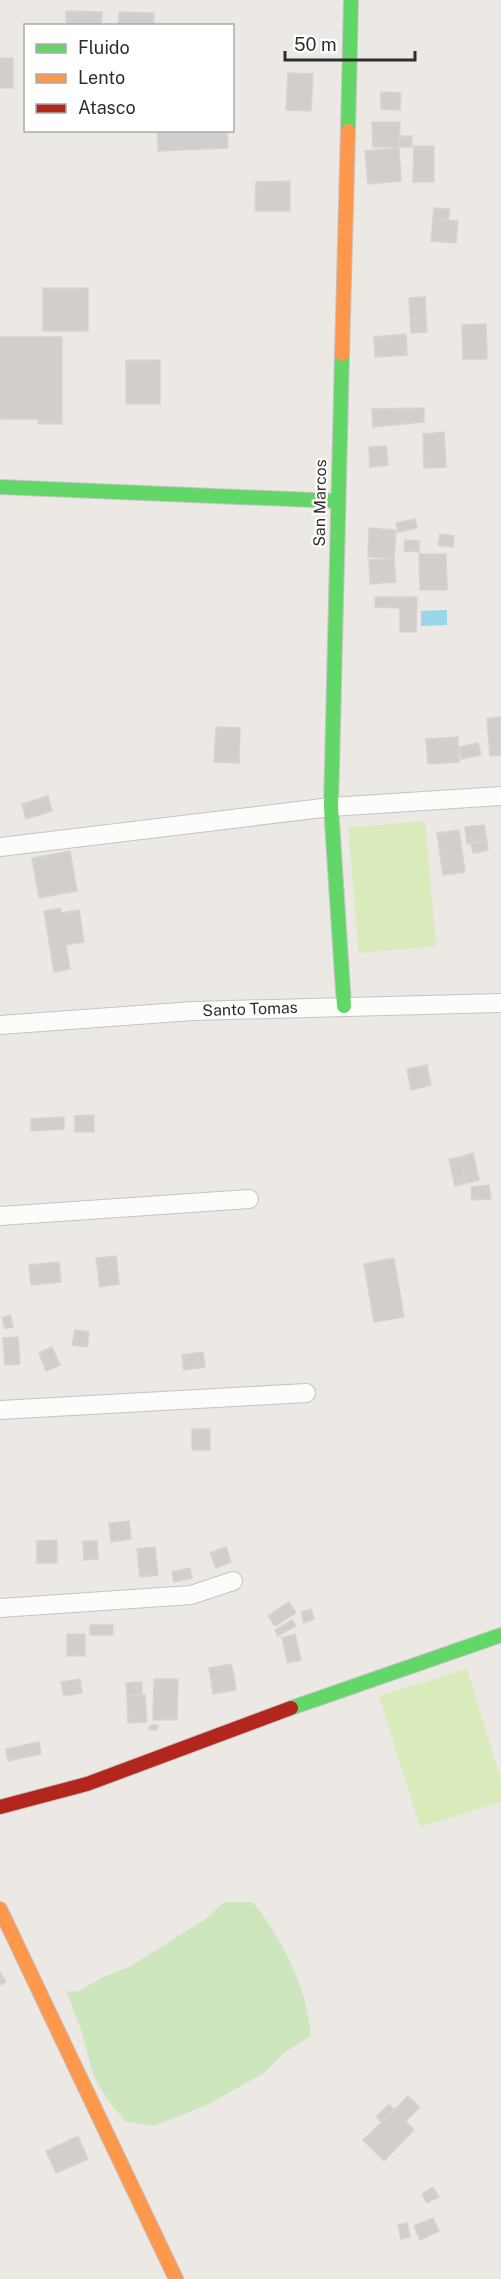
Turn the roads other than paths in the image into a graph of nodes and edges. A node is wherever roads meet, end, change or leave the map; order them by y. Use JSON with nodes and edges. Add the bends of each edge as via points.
{"nodes":[{"id":1,"x":351,"y":0,"type":"edge"},
{"id":2,"x":0,"y":487,"type":"edge"},
{"id":3,"x":337,"y":501,"type":"junction"},
{"id":4,"x":501,"y":796,"type":"edge"},
{"id":5,"x":331,"y":807,"type":"junction"},
{"id":6,"x":0,"y":847,"type":"edge"},
{"id":7,"x":501,"y":1003,"type":"edge"},
{"id":8,"x":344,"y":1006,"type":"junction"},
{"id":9,"x":0,"y":1025,"type":"edge"},
{"id":10,"x":249,"y":1199,"type":"dead end"},
{"id":11,"x":0,"y":1216,"type":"edge"},
{"id":12,"x":306,"y":1393,"type":"dead end"},
{"id":13,"x":0,"y":1410,"type":"edge"},
{"id":14,"x":232,"y":1581,"type":"dead end"},
{"id":15,"x":0,"y":1608,"type":"edge"},
{"id":16,"x":501,"y":1635,"type":"edge"},
{"id":17,"x":0,"y":1807,"type":"edge"},
{"id":18,"x":0,"y":1909,"type":"edge"},
{"id":19,"x":176,"y":2279,"type":"edge"}],
"edges":[{"from":1,"to":3,"type":"street","name":"San Marcos"},
{"from":2,"to":3,"type":"street"},
{"from":3,"to":5,"type":"street","name":"San Marcos"},
{"from":4,"to":5,"type":"street"},
{"from":5,"to":6,"type":"street"},
{"from":5,"to":8,"type":"street","name":"San Marcos"},
{"from":7,"to":8,"type":"street","name":"Santo Tomas"},
{"from":8,"to":9,"type":"street","name":"Santo Tomas","via":[[193,1011]]},
{"from":10,"to":11,"type":"street"},
{"from":12,"to":13,"type":"street"},
{"from":14,"to":15,"type":"street","via":[[191,1595]]},
{"from":16,"to":17,"type":"street","via":[[87,1784]]},
{"from":18,"to":19,"type":"street"}]}
